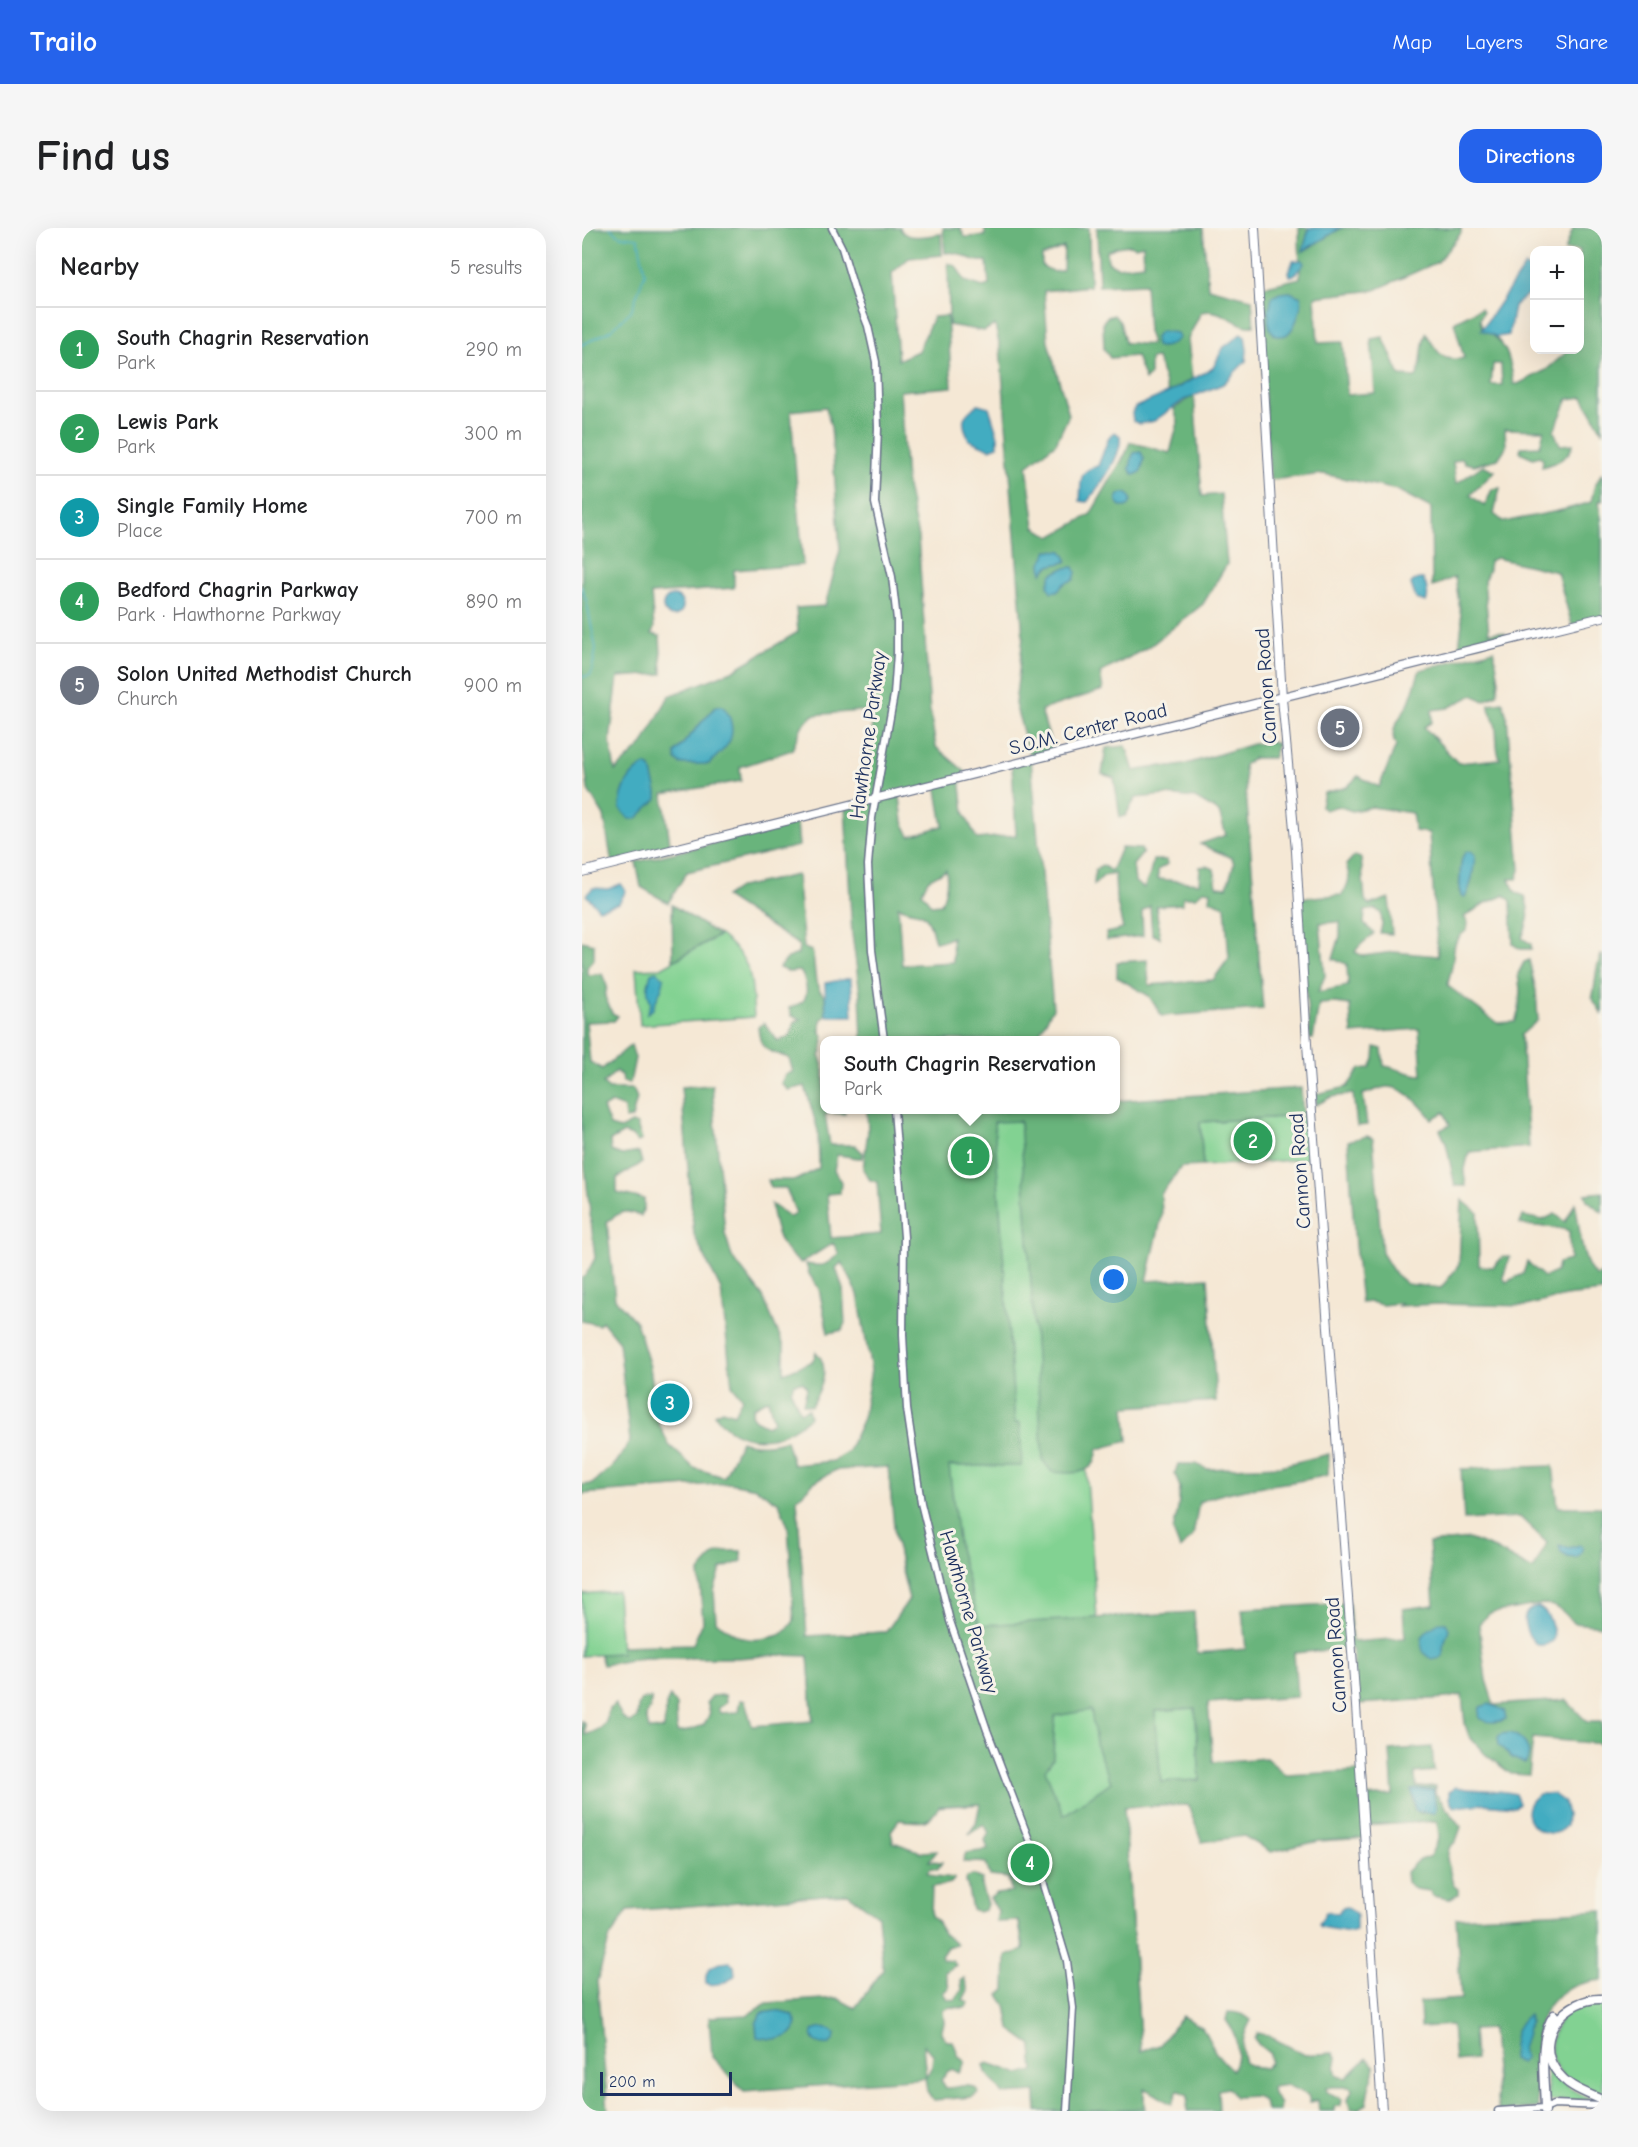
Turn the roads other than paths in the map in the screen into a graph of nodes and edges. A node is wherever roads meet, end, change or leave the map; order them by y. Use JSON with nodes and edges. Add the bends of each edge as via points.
{"nodes":[{"id":1,"x":832,"y":228,"type":"edge"},
{"id":2,"x":1255,"y":228,"type":"edge"},
{"id":3,"x":1602,"y":617,"type":"edge"},
{"id":4,"x":1282,"y":698,"type":"junction"},
{"id":5,"x":876,"y":798,"type":"junction"},
{"id":6,"x":582,"y":872,"type":"edge"},
{"id":7,"x":883,"y":1036,"type":"edge"},
{"id":8,"x":894,"y":1114,"type":"edge"},
{"id":9,"x":1602,"y":1994,"type":"edge"},
{"id":10,"x":1602,"y":1999,"type":"edge"},
{"id":11,"x":1602,"y":2100,"type":"edge"},
{"id":12,"x":1602,"y":2106,"type":"edge"},
{"id":13,"x":1548,"y":2110,"type":"edge"},
{"id":14,"x":1067,"y":2111,"type":"edge"},
{"id":15,"x":1382,"y":2111,"type":"edge"},
{"id":16,"x":1498,"y":2111,"type":"edge"}],
"edges":[{"from":1,"to":5,"type":"street","name":"Hawthorne Parkway","via":[[868,326],[876,363],[875,503],[892,577],[897,620],[894,695]]},
{"from":2,"to":4,"type":"main road","name":"Cannon Road"},
{"from":3,"to":4,"type":"main road","name":"S.O.M. Center Road"},
{"from":4,"to":5,"type":"main road","name":"S.O.M. Center Road"},
{"from":4,"to":15,"type":"main road","name":"Cannon Road"},
{"from":5,"to":6,"type":"main road","name":"S.O.M. Center Road"},
{"from":5,"to":7,"type":"street","name":"Hawthorne Parkway","via":[[868,879],[873,962]]},
{"from":8,"to":14,"type":"street","name":"Hawthorne Parkway","via":[[904,1237],[907,1409],[921,1503],[950,1621],[1036,1858],[1067,1961],[1073,2008]]},
{"from":9,"to":13,"type":"highway","via":[[1567,2003],[1548,2025],[1544,2043]]},
{"from":10,"to":11,"type":"highway","via":[[1583,2001],[1565,2011],[1549,2042],[1551,2060],[1563,2078]]},
{"from":12,"to":13,"type":"street","via":[[1554,2104]]},
{"from":13,"to":16,"type":"street"}]}
